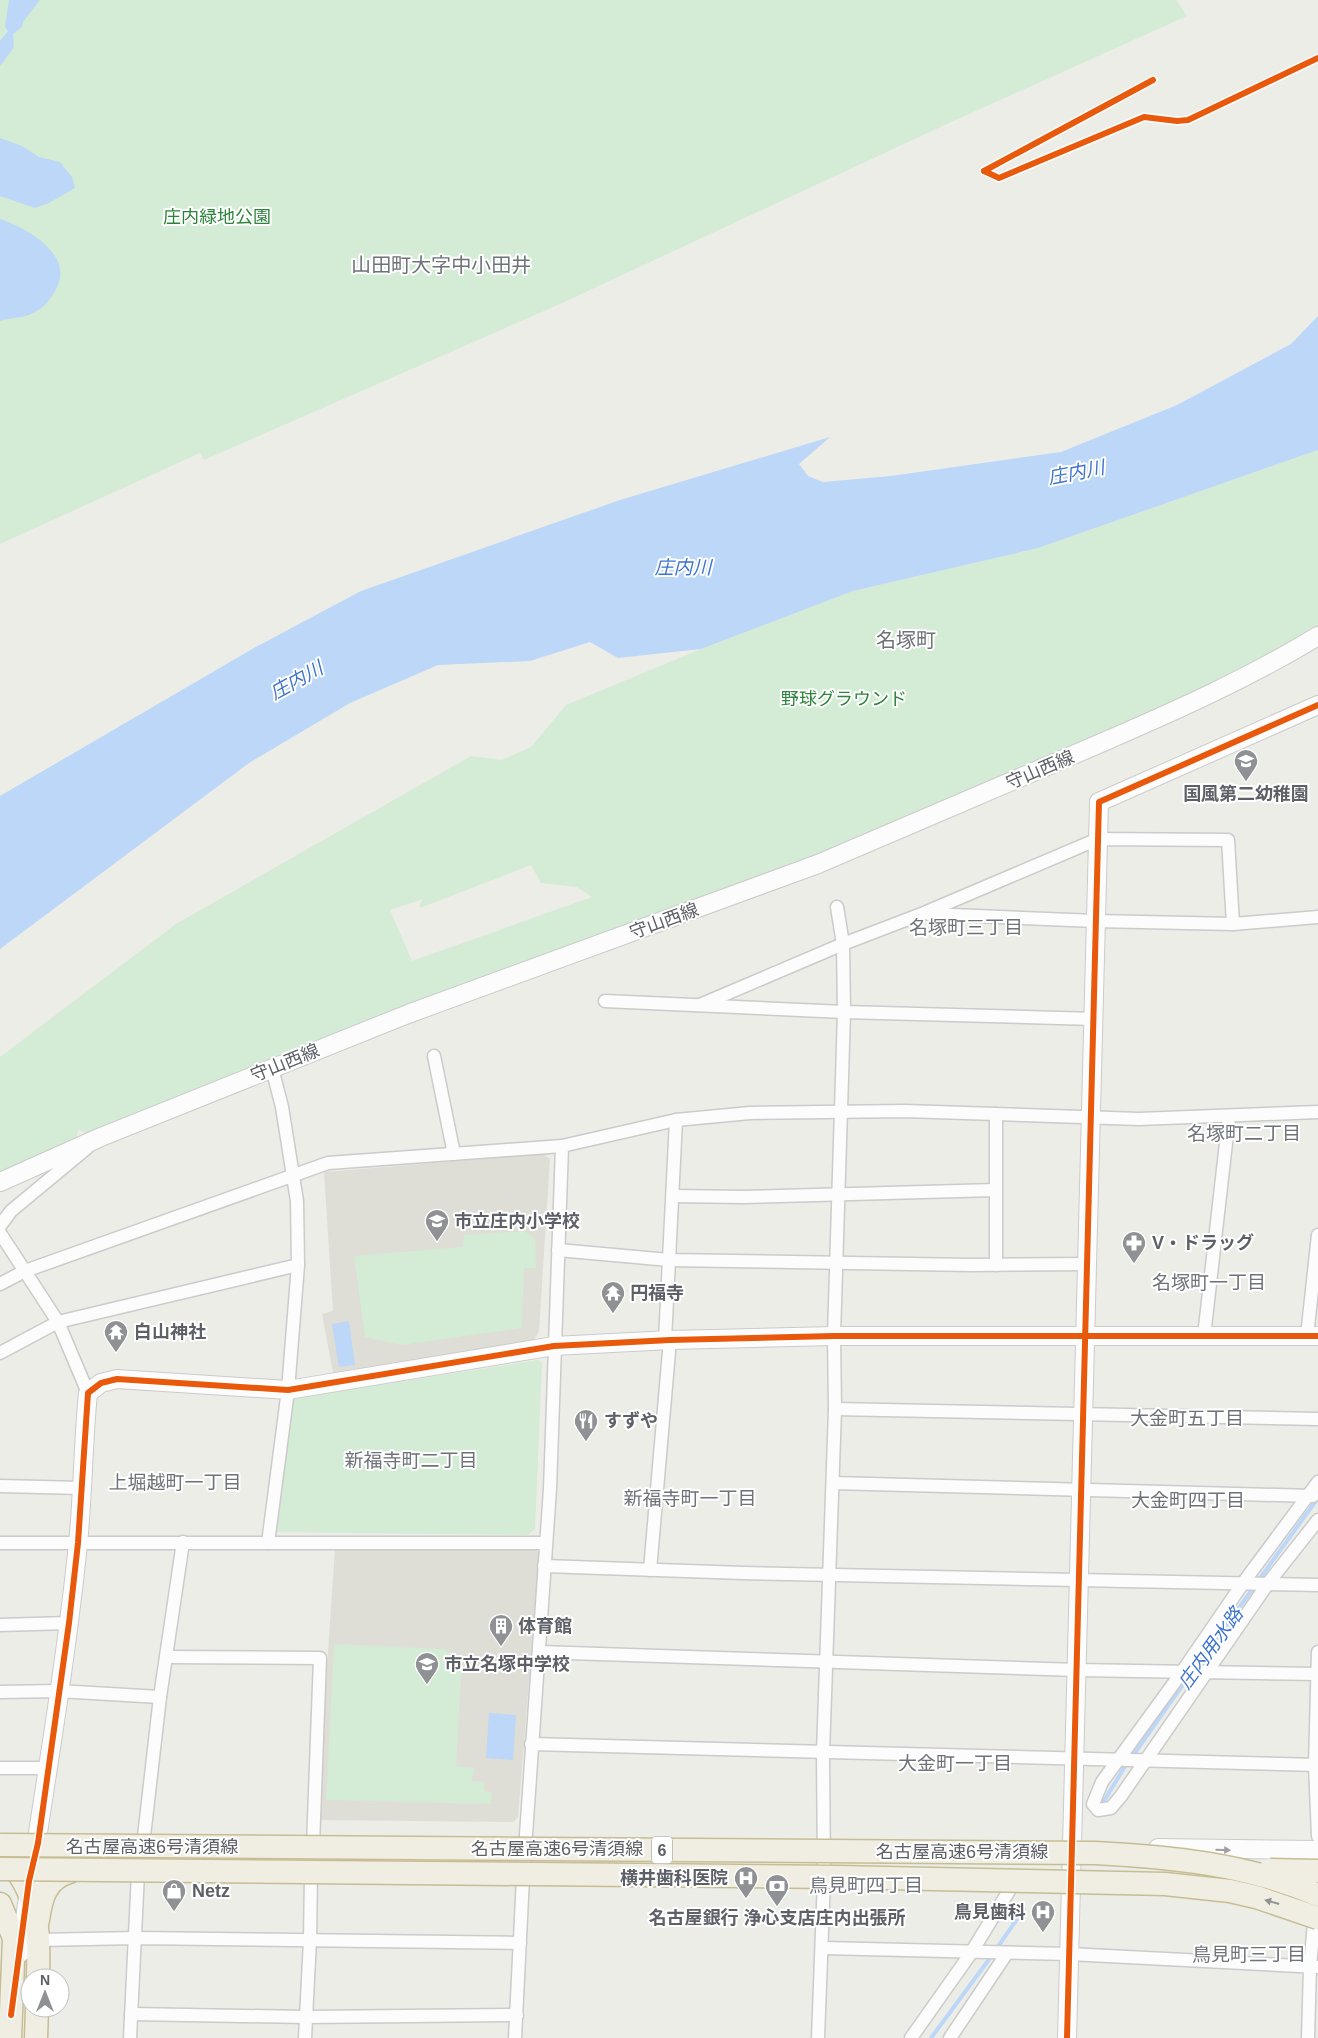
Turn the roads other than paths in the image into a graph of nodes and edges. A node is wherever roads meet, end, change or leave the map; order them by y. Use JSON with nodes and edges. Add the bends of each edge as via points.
{"nodes":[{"id":1,"x":1318,"y":636,"type":"edge"},
{"id":2,"x":1318,"y":705,"type":"edge"},
{"id":3,"x":1098,"y":839,"type":"junction"},
{"id":4,"x":837,"y":907,"type":"dead end"},
{"id":5,"x":924,"y":913,"type":"junction"},
{"id":6,"x":1318,"y":918,"type":"edge"},
{"id":7,"x":1096,"y":921,"type":"junction"},
{"id":8,"x":1233,"y":924,"type":"junction"},
{"id":9,"x":843,"y":944,"type":"junction"},
{"id":10,"x":606,"y":1001,"type":"dead end"},
{"id":11,"x":700,"y":1006,"type":"junction"},
{"id":12,"x":844,"y":1012,"type":"junction"},
{"id":13,"x":1095,"y":1019,"type":"junction"},
{"id":14,"x":434,"y":1056,"type":"dead end"},
{"id":15,"x":272,"y":1068,"type":"junction"},
{"id":16,"x":841,"y":1112,"type":"junction"},
{"id":17,"x":1318,"y":1112,"type":"edge"},
{"id":18,"x":996,"y":1114,"type":"junction"},
{"id":19,"x":1092,"y":1116,"type":"junction"},
{"id":20,"x":1229,"y":1117,"type":"junction"},
{"id":21,"x":676,"y":1120,"type":"junction"},
{"id":22,"x":101,"y":1137,"type":"junction"},
{"id":23,"x":562,"y":1146,"type":"junction"},
{"id":24,"x":454,"y":1154,"type":"junction"},
{"id":25,"x":293,"y":1175,"type":"junction"},
{"id":26,"x":0,"y":1182,"type":"edge"},
{"id":27,"x":995,"y":1190,"type":"junction"},
{"id":28,"x":840,"y":1195,"type":"junction"},
{"id":29,"x":673,"y":1196,"type":"junction"},
{"id":30,"x":0,"y":1226,"type":"edge"},
{"id":31,"x":0,"y":1233,"type":"edge"},
{"id":32,"x":1318,"y":1235,"type":"edge"},
{"id":33,"x":558,"y":1250,"type":"junction"},
{"id":34,"x":669,"y":1260,"type":"junction"},
{"id":35,"x":837,"y":1263,"type":"junction"},
{"id":36,"x":1089,"y":1264,"type":"junction"},
{"id":37,"x":298,"y":1265,"type":"junction"},
{"id":38,"x":996,"y":1265,"type":"junction"},
{"id":39,"x":25,"y":1270,"type":"junction"},
{"id":40,"x":0,"y":1284,"type":"edge"},
{"id":41,"x":58,"y":1322,"type":"junction"},
{"id":42,"x":834,"y":1336,"type":"junction"},
{"id":43,"x":1084,"y":1336,"type":"junction"},
{"id":44,"x":1204,"y":1336,"type":"junction"},
{"id":45,"x":1313,"y":1336,"type":"edge"},
{"id":46,"x":667,"y":1340,"type":"junction"},
{"id":47,"x":554,"y":1346,"type":"junction"},
{"id":48,"x":0,"y":1352,"type":"edge"},
{"id":49,"x":288,"y":1390,"type":"junction"},
{"id":50,"x":88,"y":1393,"type":"junction"},
{"id":51,"x":835,"y":1409,"type":"junction"},
{"id":52,"x":1082,"y":1413,"type":"junction"},
{"id":53,"x":1318,"y":1419,"type":"edge"},
{"id":54,"x":1318,"y":1482,"type":"edge"},
{"id":55,"x":833,"y":1483,"type":"junction"},
{"id":56,"x":0,"y":1486,"type":"edge"},
{"id":57,"x":82,"y":1488,"type":"junction"},
{"id":58,"x":1080,"y":1492,"type":"junction"},
{"id":59,"x":1313,"y":1496,"type":"edge"},
{"id":60,"x":1318,"y":1520,"type":"edge"},
{"id":61,"x":78,"y":1542,"type":"junction"},
{"id":62,"x":182,"y":1542,"type":"junction"},
{"id":63,"x":268,"y":1542,"type":"junction"},
{"id":64,"x":0,"y":1543,"type":"edge"},
{"id":65,"x":546,"y":1543,"type":"junction"},
{"id":66,"x":544,"y":1566,"type":"junction"},
{"id":67,"x":650,"y":1570,"type":"junction"},
{"id":68,"x":829,"y":1573,"type":"junction"},
{"id":69,"x":1078,"y":1581,"type":"junction"},
{"id":70,"x":1269,"y":1582,"type":"junction"},
{"id":71,"x":1243,"y":1583,"type":"junction"},
{"id":72,"x":1318,"y":1585,"type":"edge"},
{"id":73,"x":69,"y":1623,"type":"junction"},
{"id":74,"x":0,"y":1625,"type":"edge"},
{"id":75,"x":539,"y":1652,"type":"junction"},
{"id":76,"x":1318,"y":1652,"type":"edge"},
{"id":77,"x":166,"y":1657,"type":"junction"},
{"id":78,"x":827,"y":1662,"type":"junction"},
{"id":79,"x":1076,"y":1670,"type":"junction"},
{"id":80,"x":1206,"y":1671,"type":"junction"},
{"id":81,"x":1182,"y":1672,"type":"junction"},
{"id":82,"x":1318,"y":1674,"type":"edge"},
{"id":83,"x":0,"y":1692,"type":"edge"},
{"id":84,"x":58,"y":1692,"type":"junction"},
{"id":85,"x":160,"y":1698,"type":"junction"},
{"id":86,"x":532,"y":1744,"type":"junction"},
{"id":87,"x":823,"y":1753,"type":"junction"},
{"id":88,"x":1074,"y":1759,"type":"junction"},
{"id":89,"x":1117,"y":1761,"type":"junction"},
{"id":90,"x":1143,"y":1761,"type":"junction"},
{"id":91,"x":1317,"y":1765,"type":"edge"},
{"id":92,"x":0,"y":1768,"type":"edge"},
{"id":93,"x":47,"y":1768,"type":"junction"},
{"id":94,"x":1318,"y":1836,"type":"edge"},
{"id":95,"x":0,"y":1841,"type":"edge"},
{"id":96,"x":526,"y":1842,"type":"junction"},
{"id":97,"x":903,"y":1843,"type":"joint"},
{"id":98,"x":0,"y":1845,"type":"edge"},
{"id":99,"x":144,"y":1845,"type":"junction"},
{"id":100,"x":313,"y":1845,"type":"junction"},
{"id":101,"x":824,"y":1847,"type":"junction"},
{"id":102,"x":1072,"y":1847,"type":"junction"},
{"id":103,"x":1318,"y":1850,"type":"edge"},
{"id":104,"x":25,"y":1867,"type":"edge"},
{"id":105,"x":1318,"y":1871,"type":"edge"},
{"id":106,"x":69,"y":1872,"type":"joint"},
{"id":107,"x":138,"y":1873,"type":"junction"},
{"id":108,"x":311,"y":1874,"type":"junction"},
{"id":109,"x":515,"y":1876,"type":"junction"},
{"id":110,"x":824,"y":1878,"type":"junction"},
{"id":111,"x":1071,"y":1881,"type":"junction"},
{"id":112,"x":1015,"y":1882,"type":"junction"},
{"id":113,"x":1318,"y":1885,"type":"edge"},
{"id":114,"x":1318,"y":1895,"type":"edge"},
{"id":115,"x":0,"y":1904,"type":"edge"},
{"id":116,"x":1318,"y":1918,"type":"edge"},
{"id":117,"x":38,"y":1932,"type":"junction"},
{"id":118,"x":7,"y":1938,"type":"edge"},
{"id":119,"x":135,"y":1938,"type":"junction"},
{"id":120,"x":310,"y":1940,"type":"junction"},
{"id":121,"x":520,"y":1943,"type":"junction"},
{"id":122,"x":822,"y":1948,"type":"junction"},
{"id":123,"x":971,"y":1953,"type":"junction"},
{"id":124,"x":1007,"y":1953,"type":"junction"},
{"id":125,"x":1069,"y":1954,"type":"junction"},
{"id":126,"x":1314,"y":1967,"type":"edge"},
{"id":127,"x":38,"y":1968,"type":"edge"},
{"id":128,"x":131,"y":2014,"type":"junction"},
{"id":129,"x":517,"y":2015,"type":"junction"},
{"id":130,"x":11,"y":2016,"type":"junction"},
{"id":131,"x":306,"y":2017,"type":"junction"},
{"id":132,"x":37,"y":2018,"type":"edge"},
{"id":133,"x":10,"y":2038,"type":"edge"},
{"id":134,"x":36,"y":2038,"type":"edge"},
{"id":135,"x":130,"y":2038,"type":"edge"},
{"id":136,"x":305,"y":2038,"type":"edge"},
{"id":137,"x":516,"y":2038,"type":"edge"},
{"id":138,"x":818,"y":2038,"type":"edge"},
{"id":139,"x":911,"y":2038,"type":"edge"},
{"id":140,"x":950,"y":2038,"type":"edge"},
{"id":141,"x":1067,"y":2038,"type":"edge"},
{"id":142,"x":1308,"y":2038,"type":"edge"}],
"edges":[{"from":1,"to":15,"type":"street","name":"守山西線","via":[[1270,665],[1144,724],[870,843],[408,1014]]},
{"from":2,"to":3,"type":"street","via":[[1099,802]]},
{"from":3,"to":5,"type":"street"},
{"from":3,"to":7,"type":"street"},
{"from":3,"to":8,"type":"street","via":[[1228,840]]},
{"from":4,"to":9,"type":"street"},
{"from":5,"to":7,"type":"street"},
{"from":5,"to":9,"type":"street"},
{"from":6,"to":8,"type":"street"},
{"from":7,"to":8,"type":"street"},
{"from":7,"to":13,"type":"street"},
{"from":9,"to":11,"type":"street"},
{"from":9,"to":12,"type":"street"},
{"from":10,"to":11,"type":"street"},
{"from":11,"to":12,"type":"street"},
{"from":12,"to":13,"type":"street"},
{"from":12,"to":16,"type":"street"},
{"from":13,"to":19,"type":"street"},
{"from":14,"to":24,"type":"street"},
{"from":15,"to":22,"type":"street","name":"守山西線"},
{"from":15,"to":25,"type":"street"},
{"from":16,"to":18,"type":"street"},
{"from":16,"to":21,"type":"street","via":[[750,1113]]},
{"from":16,"to":28,"type":"street"},
{"from":17,"to":20,"type":"street"},
{"from":18,"to":19,"type":"street"},
{"from":18,"to":27,"type":"street"},
{"from":19,"to":20,"type":"street","via":[[1139,1119]]},
{"from":19,"to":36,"type":"street"},
{"from":20,"to":44,"type":"street"},
{"from":21,"to":23,"type":"street"},
{"from":21,"to":29,"type":"street"},
{"from":22,"to":26,"type":"street","name":"守山西線"},
{"from":22,"to":30,"type":"street","via":[[11,1211]]},
{"from":23,"to":24,"type":"street"},
{"from":23,"to":33,"type":"street"},
{"from":24,"to":25,"type":"street","via":[[328,1163]]},
{"from":25,"to":37,"type":"street","via":[[297,1201]]},
{"from":25,"to":39,"type":"street"},
{"from":27,"to":28,"type":"street"},
{"from":27,"to":38,"type":"street"},
{"from":28,"to":29,"type":"street"},
{"from":28,"to":35,"type":"street"},
{"from":29,"to":34,"type":"street"},
{"from":31,"to":39,"type":"street"},
{"from":32,"to":45,"type":"street"},
{"from":33,"to":34,"type":"street"},
{"from":33,"to":47,"type":"street"},
{"from":34,"to":35,"type":"street"},
{"from":34,"to":46,"type":"street"},
{"from":35,"to":38,"type":"street"},
{"from":35,"to":42,"type":"street"},
{"from":36,"to":38,"type":"street"},
{"from":36,"to":43,"type":"street"},
{"from":37,"to":41,"type":"street"},
{"from":37,"to":49,"type":"street"},
{"from":39,"to":40,"type":"street"},
{"from":39,"to":41,"type":"street"},
{"from":41,"to":48,"type":"street"},
{"from":41,"to":50,"type":"street"},
{"from":42,"to":43,"type":"street"},
{"from":42,"to":46,"type":"street"},
{"from":42,"to":51,"type":"street"},
{"from":43,"to":44,"type":"street"},
{"from":43,"to":52,"type":"street"},
{"from":44,"to":45,"type":"street"},
{"from":46,"to":47,"type":"street"},
{"from":46,"to":67,"type":"street"},
{"from":47,"to":49,"type":"street"},
{"from":47,"to":65,"type":"street"},
{"from":49,"to":50,"type":"street","via":[[118,1379],[102,1383]]},
{"from":49,"to":63,"type":"street"},
{"from":50,"to":57,"type":"street"},
{"from":51,"to":52,"type":"street"},
{"from":51,"to":55,"type":"street"},
{"from":52,"to":53,"type":"street"},
{"from":52,"to":58,"type":"street"},
{"from":54,"to":59,"type":"street"},
{"from":55,"to":58,"type":"street"},
{"from":55,"to":68,"type":"street"},
{"from":56,"to":57,"type":"street"},
{"from":57,"to":61,"type":"street"},
{"from":58,"to":59,"type":"street"},
{"from":58,"to":69,"type":"street"},
{"from":59,"to":71,"type":"street"},
{"from":60,"to":70,"type":"street"},
{"from":61,"to":62,"type":"street"},
{"from":61,"to":64,"type":"street"},
{"from":61,"to":73,"type":"street"},
{"from":62,"to":63,"type":"street"},
{"from":62,"to":77,"type":"street"},
{"from":63,"to":65,"type":"street"},
{"from":65,"to":66,"type":"street"},
{"from":66,"to":67,"type":"street"},
{"from":66,"to":75,"type":"street"},
{"from":67,"to":68,"type":"street"},
{"from":68,"to":69,"type":"street"},
{"from":68,"to":78,"type":"street"},
{"from":69,"to":71,"type":"street"},
{"from":69,"to":79,"type":"street"},
{"from":70,"to":71,"type":"street"},
{"from":70,"to":72,"type":"street"},
{"from":70,"to":80,"type":"street"},
{"from":71,"to":81,"type":"street"},
{"from":73,"to":74,"type":"street"},
{"from":73,"to":84,"type":"street"},
{"from":75,"to":78,"type":"street"},
{"from":75,"to":86,"type":"street"},
{"from":76,"to":82,"type":"street"},
{"from":77,"to":85,"type":"street"},
{"from":77,"to":100,"type":"street","via":[[320,1658]]},
{"from":78,"to":79,"type":"street"},
{"from":78,"to":87,"type":"street"},
{"from":79,"to":81,"type":"street"},
{"from":79,"to":88,"type":"street"},
{"from":80,"to":81,"type":"street"},
{"from":80,"to":82,"type":"street"},
{"from":80,"to":90,"type":"street"},
{"from":81,"to":89,"type":"street"},
{"from":82,"to":91,"type":"street"},
{"from":83,"to":84,"type":"street"},
{"from":84,"to":85,"type":"street"},
{"from":84,"to":93,"type":"street"},
{"from":85,"to":99,"type":"street"},
{"from":86,"to":87,"type":"street"},
{"from":86,"to":96,"type":"street"},
{"from":87,"to":88,"type":"street"},
{"from":87,"to":101,"type":"street"},
{"from":88,"to":89,"type":"street"},
{"from":88,"to":102,"type":"street"},
{"from":89,"to":90,"type":"street"},
{"from":89,"to":90,"type":"street","via":[[1096,1792],[1092,1804],[1098,1810],[1111,1808]]},
{"from":90,"to":91,"type":"street"},
{"from":91,"to":94,"type":"street"},
{"from":92,"to":93,"type":"street"},
{"from":93,"to":104,"type":"street"},
{"from":95,"to":104,"type":"street"},
{"from":96,"to":100,"type":"street"},
{"from":96,"to":101,"type":"street"},
{"from":96,"to":109,"type":"street"},
{"from":97,"to":101,"type":"highway"},
{"from":97,"to":102,"type":"street"},
{"from":98,"to":114,"type":"highway","name":"名古屋高速6号清須線","number":"6","bridge":true,"via":[[1095,1853],[1154,1856],[1212,1864],[1281,1880]]},
{"from":99,"to":100,"type":"street"},
{"from":99,"to":104,"type":"street","via":[[71,1845]]},
{"from":101,"to":104,"type":"highway","via":[[648,1859],[233,1860]]},
{"from":101,"to":110,"type":"street"},
{"from":102,"to":103,"type":"street","one_way":true},
{"from":102,"to":111,"type":"street"},
{"from":104,"to":106,"type":"highway","via":[[52,1881]]},
{"from":104,"to":109,"type":"highway","name":"名古屋高速6号清須線","number":"6","bridge":true},
{"from":104,"to":117,"type":"highway","via":[[40,1904]]},
{"from":104,"to":130,"type":"street"},
{"from":105,"to":109,"type":"highway","bridge":true,"via":[[833,1864],[689,1866]]},
{"from":106,"to":107,"type":"street"},
{"from":107,"to":108,"type":"street"},
{"from":107,"to":119,"type":"street"},
{"from":108,"to":109,"type":"street"},
{"from":108,"to":120,"type":"street"},
{"from":109,"to":110,"type":"street"},
{"from":109,"to":112,"type":"highway","name":"名古屋高速6号清須線","number":"6","bridge":true,"via":[[837,1877]]},
{"from":109,"to":121,"type":"street"},
{"from":110,"to":112,"type":"street"},
{"from":110,"to":122,"type":"street"},
{"from":111,"to":112,"type":"street"},
{"from":111,"to":113,"type":"street"},
{"from":111,"to":125,"type":"street"},
{"from":116,"to":112,"type":"highway","name":"名古屋高速6号清須線","number":"6","one_way":true,"bridge":true,"via":[[1256,1897],[1198,1887]]},
{"from":112,"to":123,"type":"street"},
{"from":113,"to":126,"type":"street"},
{"from":115,"to":118,"type":"highway"},
{"from":117,"to":119,"type":"street"},
{"from":117,"to":127,"type":"highway"},
{"from":118,"to":130,"type":"highway"},
{"from":119,"to":120,"type":"street"},
{"from":119,"to":128,"type":"street"},
{"from":120,"to":121,"type":"street"},
{"from":120,"to":131,"type":"street"},
{"from":121,"to":129,"type":"street"},
{"from":122,"to":123,"type":"street"},
{"from":122,"to":138,"type":"street"},
{"from":123,"to":124,"type":"street"},
{"from":123,"to":139,"type":"street"},
{"from":124,"to":125,"type":"street"},
{"from":124,"to":140,"type":"street"},
{"from":125,"to":126,"type":"street"},
{"from":125,"to":141,"type":"street"},
{"from":126,"to":142,"type":"street"},
{"from":128,"to":131,"type":"street"},
{"from":128,"to":135,"type":"street"},
{"from":129,"to":131,"type":"street"},
{"from":129,"to":137,"type":"street"},
{"from":130,"to":133,"type":"highway"},
{"from":131,"to":136,"type":"street"},
{"from":132,"to":134,"type":"highway"}]}
